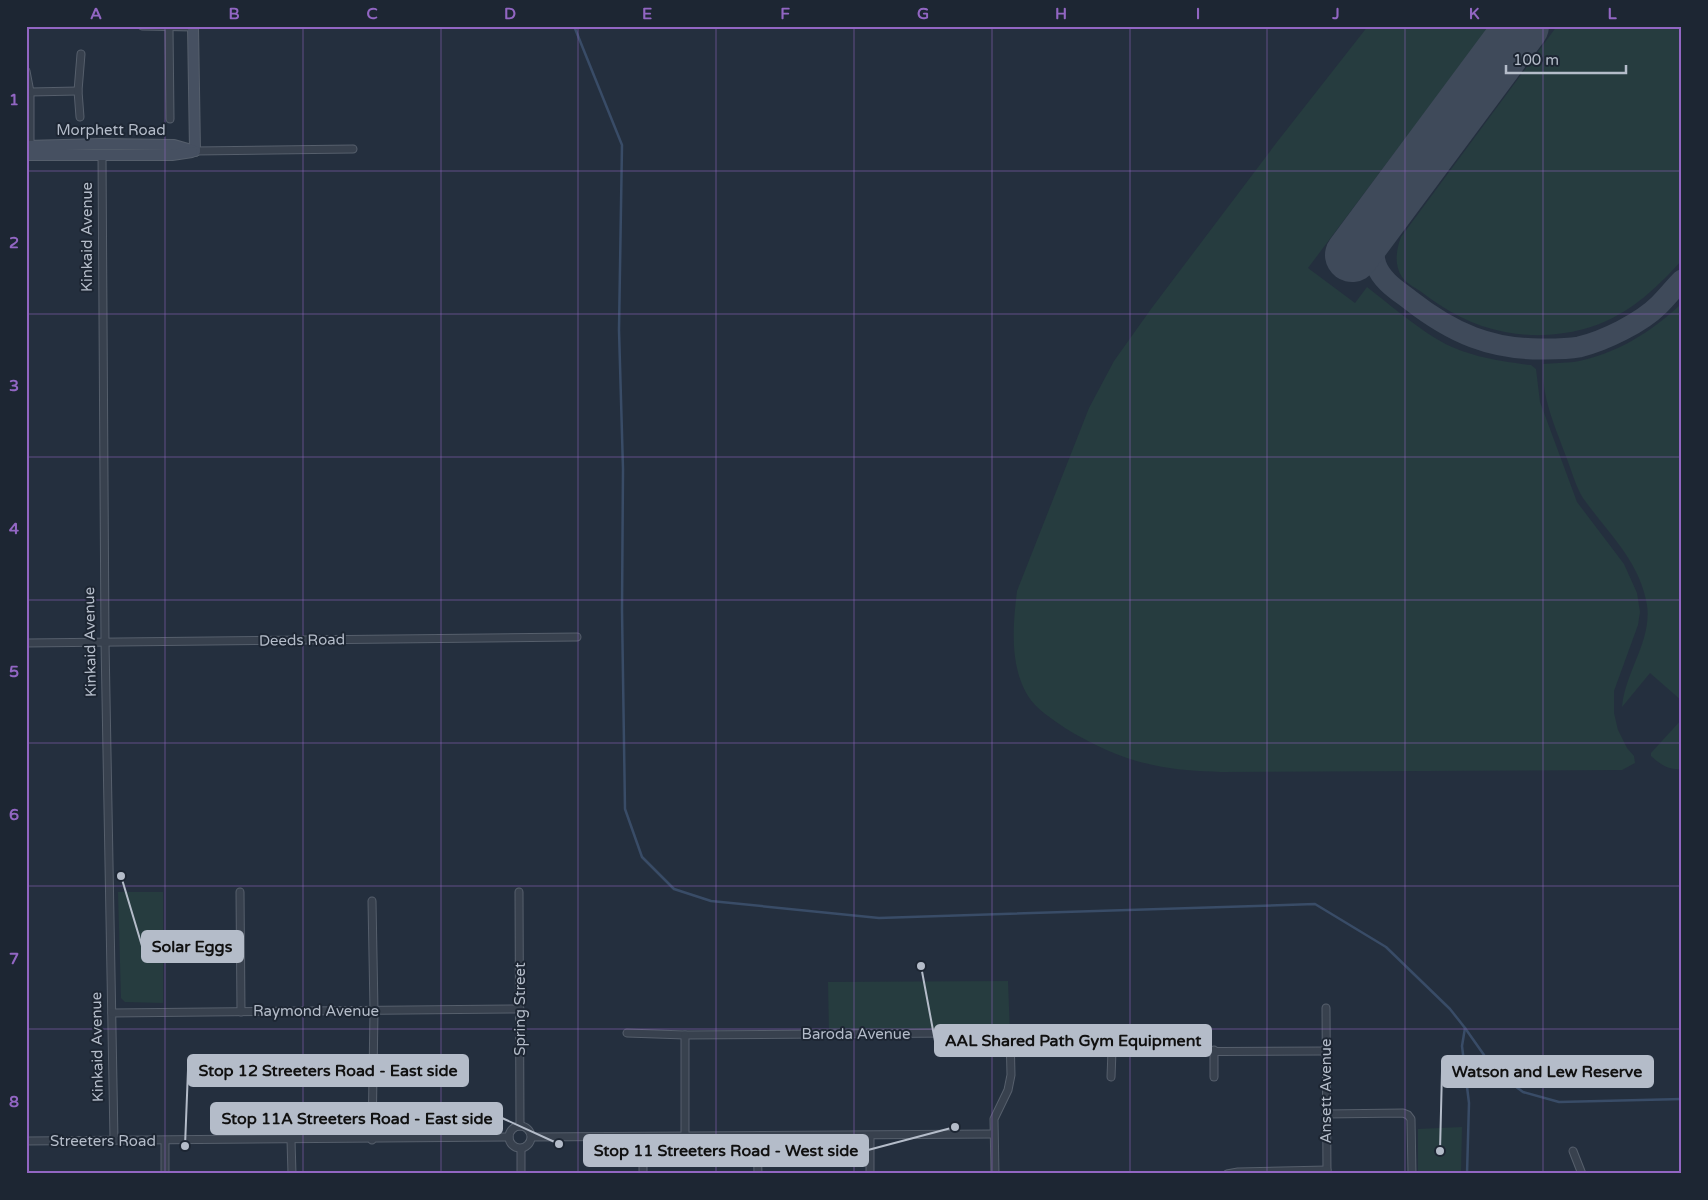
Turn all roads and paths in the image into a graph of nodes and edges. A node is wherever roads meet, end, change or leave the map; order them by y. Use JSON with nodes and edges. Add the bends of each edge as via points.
{"nodes":[{"id":1,"x":142,"y":26,"type":"edge"},
{"id":2,"x":193,"y":27,"type":"edge"},
{"id":3,"x":169,"y":28,"type":"junction"},
{"id":4,"x":80,"y":54,"type":"dead end"},
{"id":5,"x":26,"y":71,"type":"edge"},
{"id":6,"x":78,"y":91,"type":"junction"},
{"id":7,"x":30,"y":92,"type":"junction"},
{"id":8,"x":80,"y":117,"type":"dead end"},
{"id":9,"x":170,"y":119,"type":"dead end"},
{"id":10,"x":102,"y":144,"type":"junction"},
{"id":11,"x":27,"y":149,"type":"edge"},
{"id":12,"x":354,"y":149,"type":"dead end"},
{"id":13,"x":195,"y":151,"type":"junction"},
{"id":14,"x":102,"y":155,"type":"junction"},
{"id":15,"x":577,"y":637,"type":"dead end"},
{"id":16,"x":105,"y":642,"type":"junction"},
{"id":17,"x":26,"y":643,"type":"edge"},
{"id":18,"x":240,"y":892,"type":"dead end"},
{"id":19,"x":519,"y":892,"type":"dead end"},
{"id":20,"x":372,"y":901,"type":"dead end"},
{"id":21,"x":1326,"y":1008,"type":"dead end"},
{"id":22,"x":520,"y":1009,"type":"junction"},
{"id":23,"x":374,"y":1011,"type":"junction"},
{"id":24,"x":112,"y":1012,"type":"junction"},
{"id":25,"x":241,"y":1012,"type":"junction"},
{"id":26,"x":627,"y":1033,"type":"dead end"},
{"id":27,"x":1010,"y":1033,"type":"junction"},
{"id":28,"x":685,"y":1035,"type":"junction"},
{"id":29,"x":1214,"y":1050,"type":"junction"},
{"id":30,"x":1112,"y":1051,"type":"junction"},
{"id":31,"x":1326,"y":1051,"type":"junction"},
{"id":32,"x":1111,"y":1077,"type":"dead end"},
{"id":33,"x":1214,"y":1077,"type":"dead end"},
{"id":34,"x":1326,"y":1114,"type":"junction"},
{"id":35,"x":520,"y":1126,"type":"junction"},
{"id":36,"x":993,"y":1134,"type":"junction"},
{"id":37,"x":758,"y":1136,"type":"junction"},
{"id":38,"x":870,"y":1136,"type":"junction"},
{"id":39,"x":509,"y":1137,"type":"junction"},
{"id":40,"x":532,"y":1137,"type":"junction"},
{"id":41,"x":643,"y":1137,"type":"junction"},
{"id":42,"x":685,"y":1137,"type":"junction"},
{"id":43,"x":114,"y":1140,"type":"junction"},
{"id":44,"x":291,"y":1140,"type":"junction"},
{"id":45,"x":372,"y":1140,"type":"junction"},
{"id":46,"x":26,"y":1141,"type":"edge"},
{"id":47,"x":165,"y":1141,"type":"junction"},
{"id":48,"x":521,"y":1149,"type":"junction"},
{"id":49,"x":1573,"y":1151,"type":"dead end"},
{"id":50,"x":1327,"y":1172,"type":"edge"},
{"id":51,"x":165,"y":1174,"type":"edge"},
{"id":52,"x":292,"y":1174,"type":"edge"},
{"id":53,"x":521,"y":1174,"type":"edge"},
{"id":54,"x":643,"y":1174,"type":"edge"},
{"id":55,"x":758,"y":1174,"type":"edge"},
{"id":56,"x":870,"y":1174,"type":"edge"},
{"id":57,"x":995,"y":1174,"type":"edge"},
{"id":58,"x":1228,"y":1174,"type":"edge"},
{"id":59,"x":1412,"y":1174,"type":"edge"},
{"id":60,"x":1582,"y":1174,"type":"edge"}],
"edges":[{"from":1,"to":3,"type":"street"},
{"from":2,"to":3,"type":"street"},
{"from":2,"to":13,"type":"street"},
{"from":3,"to":9,"type":"street"},
{"from":4,"to":6,"type":"street"},
{"from":5,"to":7,"type":"street"},
{"from":6,"to":7,"type":"street"},
{"from":6,"to":8,"type":"street"},
{"from":7,"to":11,"type":"street"},
{"from":10,"to":11,"type":"street","name":"Morphett Road"},
{"from":10,"to":13,"type":"street","name":"Morphett Road","via":[[174,145]]},
{"from":10,"to":14,"type":"street","name":"Kinkaid Avenue"},
{"from":11,"to":14,"type":"street","name":"Morphett Road"},
{"from":12,"to":13,"type":"street","name":"Morphett Road"},
{"from":13,"to":14,"type":"street","name":"Morphett Road","via":[[172,155]]},
{"from":14,"to":16,"type":"street","name":"Kinkaid Avenue"},
{"from":15,"to":16,"type":"street","name":"Deeds Road"},
{"from":16,"to":17,"type":"street","name":"Deeds Road"},
{"from":16,"to":24,"type":"street","name":"Kinkaid Avenue"},
{"from":18,"to":25,"type":"street"},
{"from":19,"to":22,"type":"street","name":"Spring Street"},
{"from":20,"to":23,"type":"street"},
{"from":21,"to":31,"type":"street","name":"Ansett Avenue"},
{"from":22,"to":23,"type":"street","name":"Raymond Avenue"},
{"from":22,"to":35,"type":"street","name":"Spring Street"},
{"from":23,"to":25,"type":"street","name":"Raymond Avenue"},
{"from":23,"to":45,"type":"street"},
{"from":24,"to":25,"type":"street","name":"Raymond Avenue"},
{"from":24,"to":43,"type":"street","name":"Kinkaid Avenue"},
{"from":26,"to":28,"type":"street","name":"Baroda Avenue"},
{"from":27,"to":28,"type":"street","name":"Baroda Avenue"},
{"from":27,"to":30,"type":"street","name":"Baroda Avenue","via":[[1070,1032]]},
{"from":27,"to":36,"type":"street","via":[[1011,1075],[1008,1090],[994,1119]]},
{"from":28,"to":42,"type":"street"},
{"from":29,"to":30,"type":"street","name":"Baroda Avenue"},
{"from":29,"to":31,"type":"street","name":"Baroda Avenue"},
{"from":29,"to":33,"type":"street"},
{"from":30,"to":32,"type":"street"},
{"from":31,"to":34,"type":"street","name":"Ansett Avenue"},
{"from":34,"to":50,"type":"street","name":"Ansett Avenue"},
{"from":34,"to":59,"type":"street","via":[[1408,1115],[1411,1119]]},
{"from":35,"to":39,"type":"street","via":[[512,1130]]},
{"from":35,"to":40,"type":"street","via":[[529,1130]]},
{"from":36,"to":38,"type":"street"},
{"from":36,"to":57,"type":"street"},
{"from":37,"to":38,"type":"street"},
{"from":37,"to":42,"type":"street"},
{"from":37,"to":55,"type":"street"},
{"from":38,"to":56,"type":"street"},
{"from":39,"to":45,"type":"street","name":"Streeters Road"},
{"from":39,"to":48,"type":"street","via":[[514,1147]]},
{"from":40,"to":41,"type":"street"},
{"from":40,"to":48,"type":"street","via":[[529,1144]]},
{"from":41,"to":42,"type":"street"},
{"from":41,"to":54,"type":"street"},
{"from":43,"to":46,"type":"street","name":"Streeters Road"},
{"from":43,"to":47,"type":"street","name":"Streeters Road"},
{"from":44,"to":45,"type":"street","name":"Streeters Road"},
{"from":44,"to":47,"type":"street","name":"Streeters Road"},
{"from":44,"to":52,"type":"street"},
{"from":47,"to":51,"type":"street"},
{"from":48,"to":53,"type":"street"},
{"from":49,"to":60,"type":"street"},
{"from":50,"to":58,"type":"street"}]}
